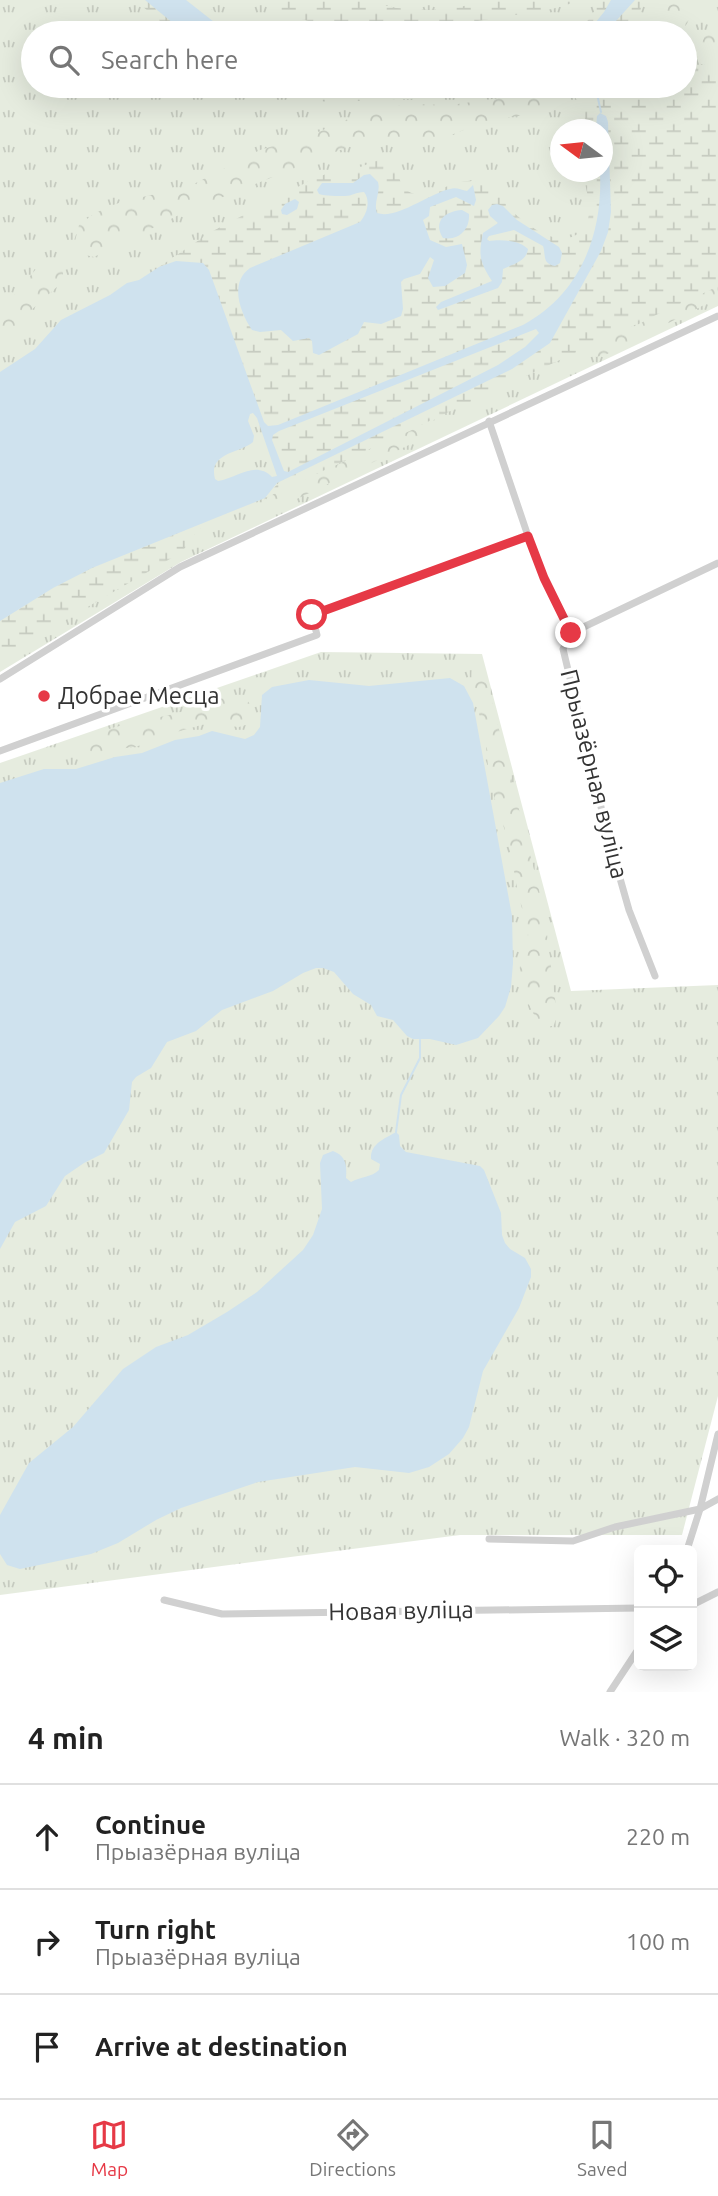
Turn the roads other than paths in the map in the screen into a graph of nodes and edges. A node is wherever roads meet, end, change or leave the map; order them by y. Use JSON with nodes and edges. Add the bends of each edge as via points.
{"nodes":[{"id":1,"x":718,"y":316,"type":"edge"},
{"id":2,"x":489,"y":421,"type":"junction"},
{"id":3,"x":528,"y":536,"type":"junction"},
{"id":4,"x":718,"y":563,"type":"edge"},
{"id":5,"x":571,"y":633,"type":"junction"},
{"id":6,"x":0,"y":679,"type":"edge"},
{"id":7,"x":0,"y":751,"type":"edge"},
{"id":8,"x":655,"y":976,"type":"dead end"},
{"id":9,"x":718,"y":1434,"type":"edge"},
{"id":10,"x":718,"y":1499,"type":"edge"},
{"id":11,"x":700,"y":1509,"type":"junction"},
{"id":12,"x":489,"y":1539,"type":"dead end"},
{"id":13,"x":689,"y":1545,"type":"edge"},
{"id":14,"x":718,"y":1592,"type":"edge"},
{"id":15,"x":164,"y":1600,"type":"dead end"},
{"id":16,"x":697,"y":1602,"type":"edge"},
{"id":17,"x":634,"y":1608,"type":"edge"},
{"id":18,"x":634,"y":1656,"type":"edge"},
{"id":19,"x":610,"y":1692,"type":"edge"}],
"edges":[{"from":1,"to":2,"type":"street"},
{"from":2,"to":3,"type":"street","name":"Прыазёрная вуліца"},
{"from":2,"to":6,"type":"street","via":[[180,567]]},
{"from":3,"to":5,"type":"street","name":"Прыазёрная вуліца"},
{"from":3,"to":7,"type":"street","via":[[312,615],[317,635]]},
{"from":4,"to":5,"type":"street"},
{"from":5,"to":8,"type":"street","name":"Прыазёрная вуліца","via":[[563,649],[608,836],[629,910]]},
{"from":9,"to":11,"type":"street"},
{"from":10,"to":11,"type":"street"},
{"from":11,"to":12,"type":"street","via":[[573,1541]]},
{"from":11,"to":13,"type":"street"},
{"from":14,"to":16,"type":"street"},
{"from":15,"to":17,"type":"street","name":"Новая вуліца","via":[[222,1614]]},
{"from":18,"to":19,"type":"street"}]}
